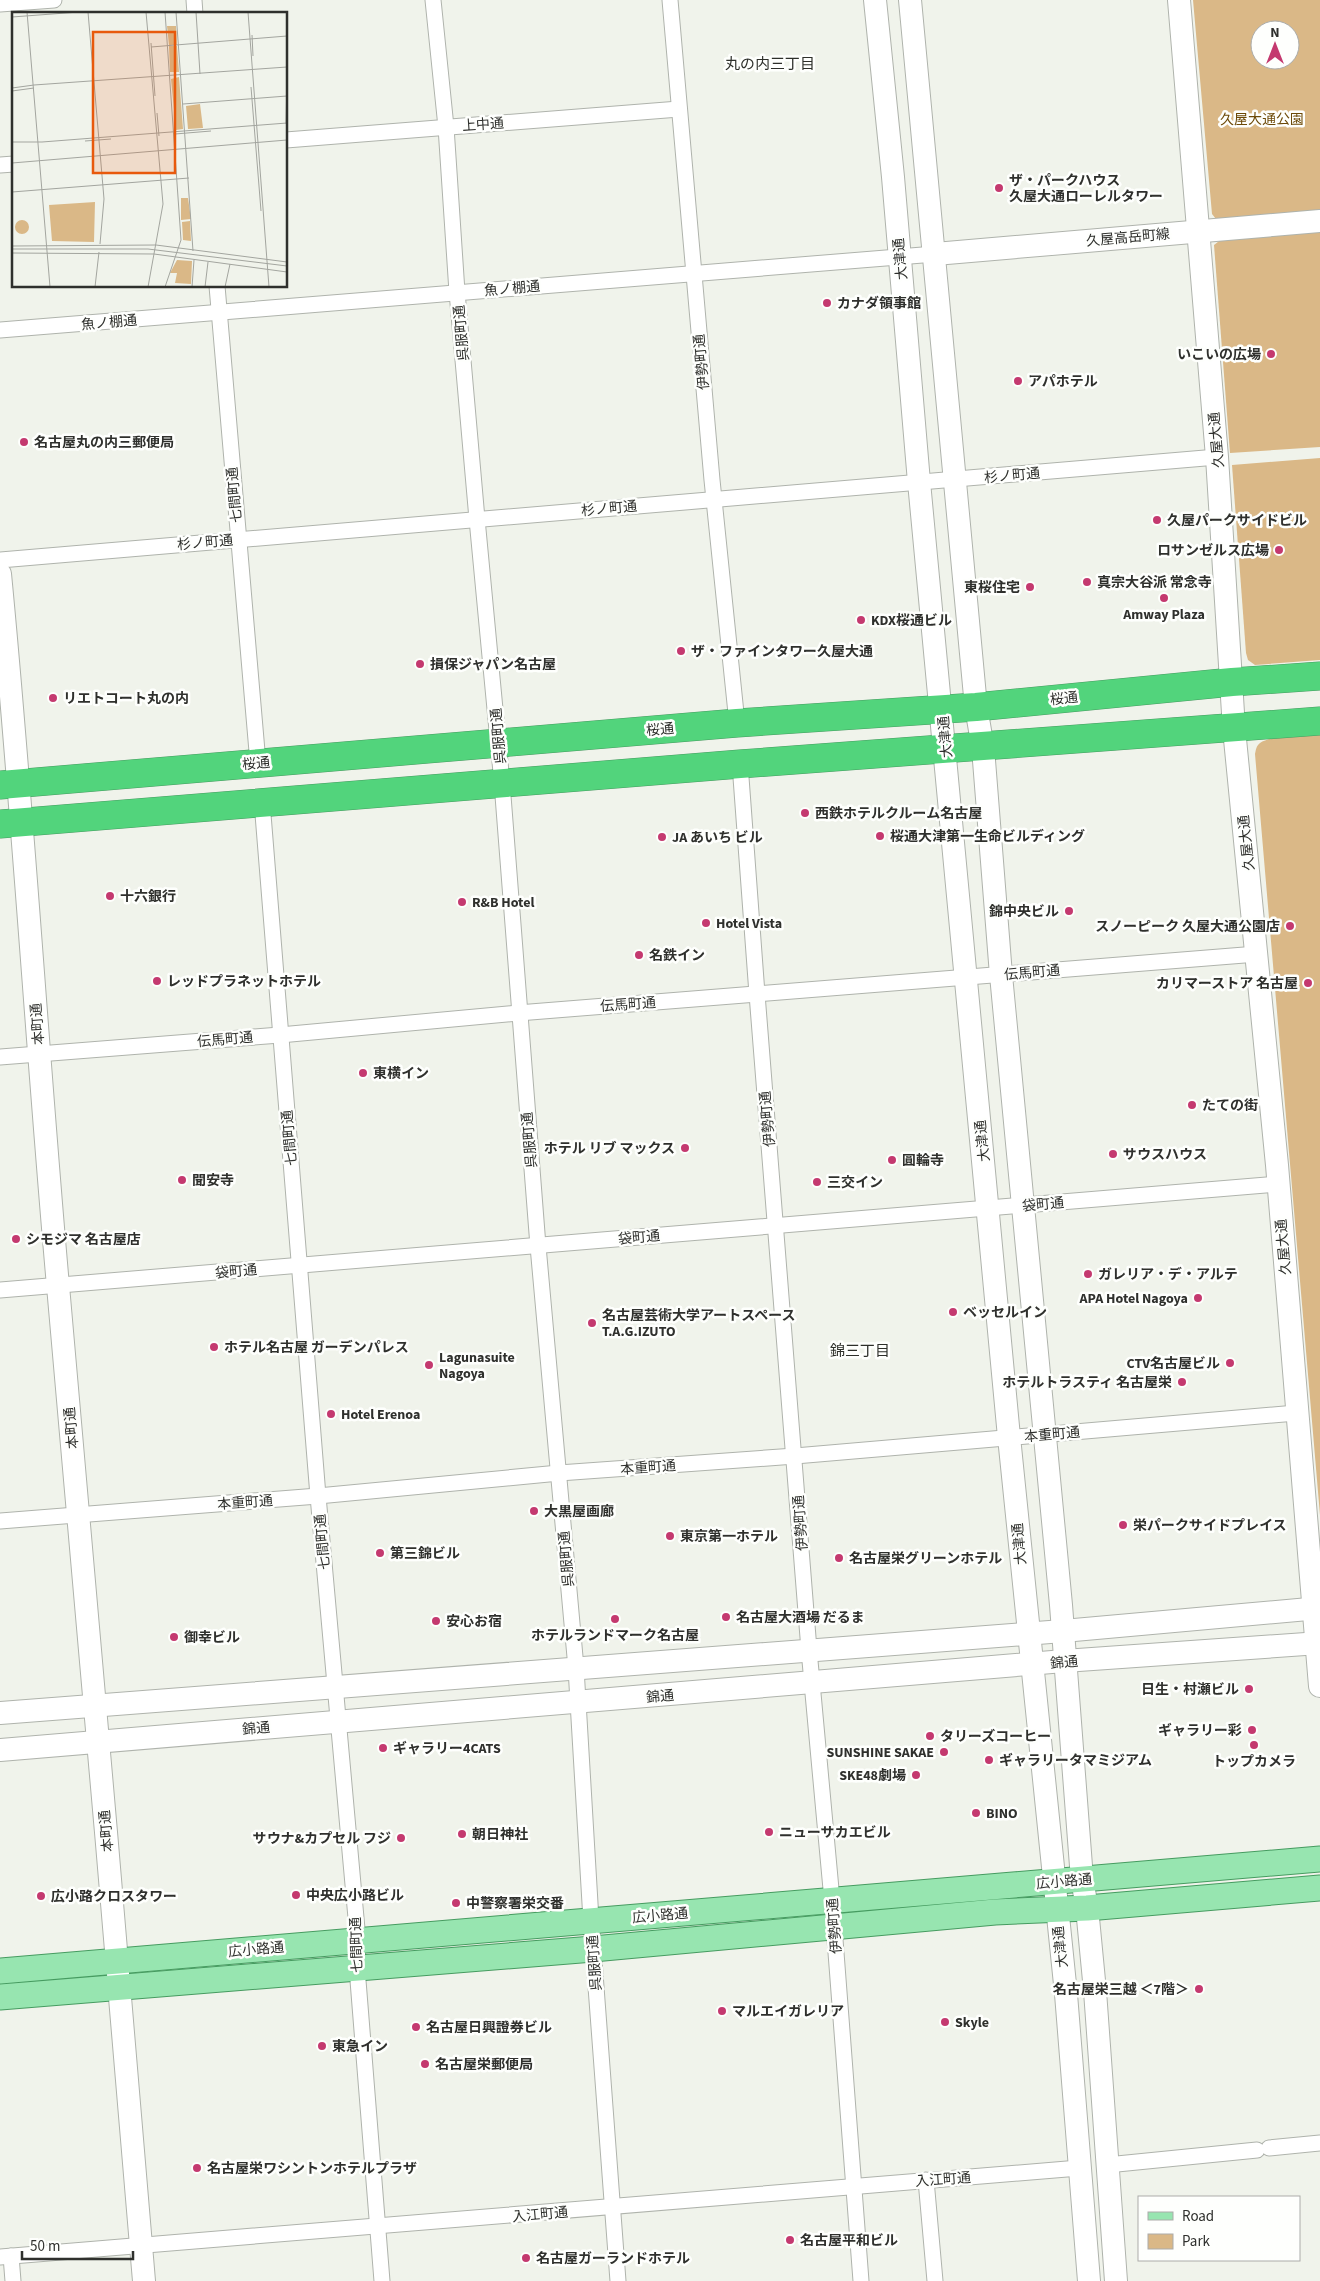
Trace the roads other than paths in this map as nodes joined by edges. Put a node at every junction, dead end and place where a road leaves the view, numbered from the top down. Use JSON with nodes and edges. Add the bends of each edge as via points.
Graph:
{"nodes":[{"id":1,"x":54,"y":0,"type":"edge"},
{"id":2,"x":433,"y":0,"type":"edge"},
{"id":3,"x":670,"y":0,"type":"edge"},
{"id":4,"x":875,"y":0,"type":"edge"},
{"id":5,"x":910,"y":0,"type":"edge"},
{"id":6,"x":1179,"y":0,"type":"edge"},
{"id":7,"x":0,"y":4,"type":"edge"},
{"id":8,"x":679,"y":109,"type":"junction"},
{"id":9,"x":446,"y":127,"type":"junction"},
{"id":10,"x":288,"y":140,"type":"edge"},
{"id":11,"x":1320,"y":222,"type":"edge"},
{"id":12,"x":1198,"y":231,"type":"junction"},
{"id":13,"x":935,"y":254,"type":"junction"},
{"id":14,"x":900,"y":257,"type":"junction"},
{"id":15,"x":693,"y":273,"type":"junction"},
{"id":16,"x":216,"y":288,"type":"edge"},
{"id":17,"x":457,"y":292,"type":"junction"},
{"id":18,"x":219,"y":313,"type":"junction"},
{"id":19,"x":0,"y":330,"type":"edge"},
{"id":20,"x":1217,"y":457,"type":"junction"},
{"id":21,"x":956,"y":480,"type":"junction"},
{"id":22,"x":919,"y":482,"type":"junction"},
{"id":23,"x":713,"y":499,"type":"junction"},
{"id":24,"x":477,"y":519,"type":"junction"},
{"id":25,"x":238,"y":539,"type":"junction"},
{"id":26,"x":0,"y":560,"type":"edge"},
{"id":27,"x":0,"y":574,"type":"edge"},
{"id":28,"x":1320,"y":676,"type":"edge"},
{"id":29,"x":1232,"y":682,"type":"junction"},
{"id":30,"x":976,"y":707,"type":"junction"},
{"id":31,"x":942,"y":710,"type":"junction"},
{"id":32,"x":1320,"y":722,"type":"edge"},
{"id":33,"x":736,"y":723,"type":"junction"},
{"id":34,"x":1234,"y":729,"type":"junction"},
{"id":35,"x":499,"y":743,"type":"junction"},
{"id":36,"x":983,"y":748,"type":"junction"},
{"id":37,"x":946,"y":750,"type":"junction"},
{"id":38,"x":258,"y":763,"type":"junction"},
{"id":39,"x":740,"y":764,"type":"junction"},
{"id":40,"x":502,"y":783,"type":"junction"},
{"id":41,"x":9,"y":784,"type":"edge"},
{"id":42,"x":262,"y":802,"type":"junction"},
{"id":43,"x":11,"y":823,"type":"edge"},
{"id":44,"x":1257,"y":954,"type":"junction"},
{"id":45,"x":1001,"y":975,"type":"junction"},
{"id":46,"x":965,"y":977,"type":"junction"},
{"id":47,"x":757,"y":994,"type":"junction"},
{"id":48,"x":518,"y":1013,"type":"junction"},
{"id":49,"x":280,"y":1035,"type":"junction"},
{"id":50,"x":39,"y":1054,"type":"junction"},
{"id":51,"x":0,"y":1057,"type":"edge"},
{"id":52,"x":1278,"y":1184,"type":"junction"},
{"id":53,"x":1024,"y":1206,"type":"junction"},
{"id":54,"x":989,"y":1208,"type":"junction"},
{"id":55,"x":776,"y":1226,"type":"junction"},
{"id":56,"x":538,"y":1246,"type":"junction"},
{"id":57,"x":300,"y":1266,"type":"junction"},
{"id":58,"x":58,"y":1286,"type":"junction"},
{"id":59,"x":0,"y":1290,"type":"edge"},
{"id":60,"x":1296,"y":1413,"type":"junction"},
{"id":61,"x":1045,"y":1434,"type":"junction"},
{"id":62,"x":1009,"y":1438,"type":"junction"},
{"id":63,"x":795,"y":1456,"type":"junction"},
{"id":64,"x":559,"y":1473,"type":"junction"},
{"id":65,"x":318,"y":1496,"type":"junction"},
{"id":66,"x":80,"y":1515,"type":"junction"},
{"id":67,"x":0,"y":1520,"type":"edge"},
{"id":68,"x":1317,"y":1608,"type":"edge"},
{"id":69,"x":1063,"y":1631,"type":"junction"},
{"id":70,"x":1028,"y":1632,"type":"junction"},
{"id":71,"x":1318,"y":1643,"type":"edge"},
{"id":72,"x":809,"y":1650,"type":"junction"},
{"id":73,"x":1064,"y":1662,"type":"junction"},
{"id":74,"x":1031,"y":1665,"type":"junction"},
{"id":75,"x":576,"y":1668,"type":"junction"},
{"id":76,"x":812,"y":1684,"type":"junction"},
{"id":77,"x":1320,"y":1686,"type":"edge"},
{"id":78,"x":335,"y":1688,"type":"junction"},
{"id":79,"x":578,"y":1703,"type":"junction"},
{"id":80,"x":95,"y":1704,"type":"junction"},
{"id":81,"x":0,"y":1713,"type":"edge"},
{"id":82,"x":338,"y":1721,"type":"junction"},
{"id":83,"x":98,"y":1742,"type":"junction"},
{"id":84,"x":0,"y":1750,"type":"edge"},
{"id":85,"x":1320,"y":1859,"type":"edge"},
{"id":86,"x":1082,"y":1879,"type":"junction"},
{"id":87,"x":1054,"y":1882,"type":"junction"},
{"id":88,"x":1320,"y":1888,"type":"edge"},
{"id":89,"x":832,"y":1900,"type":"junction"},
{"id":90,"x":1056,"y":1908,"type":"junction"},
{"id":91,"x":1087,"y":1908,"type":"junction"},
{"id":92,"x":591,"y":1920,"type":"junction"},
{"id":93,"x":834,"y":1925,"type":"junction"},
{"id":94,"x":358,"y":1940,"type":"junction"},
{"id":95,"x":593,"y":1949,"type":"junction"},
{"id":96,"x":118,"y":1961,"type":"junction"},
{"id":97,"x":357,"y":1968,"type":"junction"},
{"id":98,"x":0,"y":1971,"type":"edge"},
{"id":99,"x":121,"y":1988,"type":"junction"},
{"id":100,"x":0,"y":1997,"type":"edge"},
{"id":101,"x":1320,"y":2143,"type":"edge"},
{"id":102,"x":1106,"y":2165,"type":"junction"},
{"id":103,"x":1079,"y":2168,"type":"junction"},
{"id":104,"x":926,"y":2180,"type":"junction"},
{"id":105,"x":852,"y":2186,"type":"junction"},
{"id":106,"x":613,"y":2208,"type":"junction"},
{"id":107,"x":378,"y":2227,"type":"junction"},
{"id":108,"x":140,"y":2245,"type":"junction"},
{"id":109,"x":5,"y":2257,"type":"edge"},
{"id":110,"x":13,"y":2281,"type":"edge"},
{"id":111,"x":144,"y":2281,"type":"edge"},
{"id":112,"x":382,"y":2281,"type":"edge"},
{"id":113,"x":618,"y":2281,"type":"edge"},
{"id":114,"x":861,"y":2281,"type":"edge"},
{"id":115,"x":935,"y":2281,"type":"edge"},
{"id":116,"x":1089,"y":2281,"type":"edge"},
{"id":117,"x":1116,"y":2281,"type":"edge"}],
"edges":[{"from":1,"to":7,"type":"street"},
{"from":2,"to":9,"type":"street","name":"呉服町通"},
{"from":3,"to":8,"type":"street","name":"伊勢町通"},
{"from":4,"to":14,"type":"street","name":"大津通"},
{"from":5,"to":13,"type":"street"},
{"from":6,"to":12,"type":"street","name":"久屋大通"},
{"from":8,"to":9,"type":"street","name":"上中通"},
{"from":8,"to":15,"type":"street","name":"伊勢町通"},
{"from":9,"to":10,"type":"street","name":"上中通"},
{"from":9,"to":17,"type":"street","name":"呉服町通"},
{"from":11,"to":12,"type":"street","name":"久屋高岳町線"},
{"from":12,"to":13,"type":"street","name":"久屋高岳町線"},
{"from":12,"to":20,"type":"street","name":"久屋大通"},
{"from":13,"to":14,"type":"street","name":"魚ノ棚通"},
{"from":13,"to":21,"type":"street"},
{"from":14,"to":15,"type":"street","name":"魚ノ棚通"},
{"from":14,"to":22,"type":"street","name":"大津通"},
{"from":15,"to":17,"type":"street","name":"魚ノ棚通"},
{"from":15,"to":23,"type":"street","name":"伊勢町通"},
{"from":16,"to":18,"type":"street","name":"七間町通"},
{"from":17,"to":18,"type":"street","name":"魚ノ棚通"},
{"from":17,"to":24,"type":"street","name":"呉服町通"},
{"from":18,"to":19,"type":"street","name":"魚ノ棚通"},
{"from":18,"to":25,"type":"street","name":"七間町通"},
{"from":20,"to":21,"type":"street","name":"杉ノ町通"},
{"from":20,"to":29,"type":"street","name":"久屋大通"},
{"from":21,"to":22,"type":"street","name":"杉ノ町通"},
{"from":21,"to":30,"type":"street"},
{"from":22,"to":23,"type":"street","name":"杉ノ町通"},
{"from":22,"to":31,"type":"street","name":"大津通"},
{"from":23,"to":24,"type":"street","name":"杉ノ町通"},
{"from":23,"to":33,"type":"street","name":"伊勢町通"},
{"from":24,"to":25,"type":"street","name":"杉ノ町通"},
{"from":24,"to":35,"type":"street","name":"呉服町通"},
{"from":25,"to":26,"type":"street","name":"杉ノ町通"},
{"from":25,"to":38,"type":"street","name":"七間町通"},
{"from":27,"to":41,"type":"street","name":"本町通"},
{"from":28,"to":29,"type":"highway","name":"桜通"},
{"from":29,"to":30,"type":"highway","name":"桜通"},
{"from":29,"to":34,"type":"street","name":"久屋大通"},
{"from":30,"to":31,"type":"highway","name":"桜通"},
{"from":30,"to":36,"type":"street"},
{"from":31,"to":33,"type":"highway","name":"桜通"},
{"from":31,"to":37,"type":"street","name":"大津通"},
{"from":32,"to":34,"type":"highway"},
{"from":33,"to":35,"type":"highway","name":"桜通"},
{"from":34,"to":36,"type":"highway"},
{"from":34,"to":44,"type":"street","name":"久屋大通"},
{"from":35,"to":38,"type":"highway","name":"桜通"},
{"from":35,"to":40,"type":"street","name":"呉服町通"},
{"from":36,"to":37,"type":"highway"},
{"from":36,"to":45,"type":"street"},
{"from":37,"to":39,"type":"highway"},
{"from":37,"to":46,"type":"street","name":"大津通"},
{"from":38,"to":41,"type":"highway","name":"桜通"},
{"from":39,"to":40,"type":"highway"},
{"from":39,"to":47,"type":"street","name":"伊勢町通"},
{"from":40,"to":42,"type":"highway"},
{"from":40,"to":48,"type":"street","name":"呉服町通"},
{"from":41,"to":43,"type":"street","name":"本町通"},
{"from":42,"to":43,"type":"highway"},
{"from":42,"to":49,"type":"street","name":"七間町通"},
{"from":43,"to":50,"type":"street","name":"本町通"},
{"from":44,"to":45,"type":"street","name":"伝馬町通"},
{"from":44,"to":52,"type":"street","name":"久屋大通"},
{"from":45,"to":46,"type":"street","name":"伝馬町通"},
{"from":45,"to":53,"type":"street"},
{"from":46,"to":47,"type":"street","name":"伝馬町通"},
{"from":46,"to":54,"type":"street","name":"大津通"},
{"from":47,"to":48,"type":"street","name":"伝馬町通"},
{"from":47,"to":55,"type":"street","name":"伊勢町通"},
{"from":48,"to":49,"type":"street","name":"伝馬町通"},
{"from":48,"to":56,"type":"street","name":"呉服町通"},
{"from":49,"to":50,"type":"street","name":"伝馬町通"},
{"from":49,"to":57,"type":"street","name":"七間町通"},
{"from":50,"to":51,"type":"street","name":"伝馬町通"},
{"from":50,"to":58,"type":"street","name":"本町通"},
{"from":52,"to":53,"type":"street","name":"袋町通"},
{"from":52,"to":60,"type":"street","name":"久屋大通"},
{"from":53,"to":54,"type":"street","name":"袋町通"},
{"from":53,"to":61,"type":"street"},
{"from":54,"to":55,"type":"street","name":"袋町通"},
{"from":54,"to":62,"type":"street","name":"大津通"},
{"from":55,"to":56,"type":"street","name":"袋町通"},
{"from":55,"to":63,"type":"street","name":"伊勢町通"},
{"from":56,"to":57,"type":"street","name":"袋町通"},
{"from":56,"to":64,"type":"street","name":"呉服町通"},
{"from":57,"to":58,"type":"street","name":"袋町通"},
{"from":57,"to":65,"type":"street","name":"七間町通"},
{"from":58,"to":59,"type":"street","name":"袋町通"},
{"from":58,"to":66,"type":"street","name":"本町通"},
{"from":60,"to":61,"type":"street","name":"本重町通"},
{"from":60,"to":68,"type":"street","name":"久屋大通"},
{"from":61,"to":62,"type":"street","name":"本重町通"},
{"from":61,"to":69,"type":"street"},
{"from":62,"to":63,"type":"street","name":"本重町通"},
{"from":62,"to":70,"type":"street","name":"大津通"},
{"from":63,"to":64,"type":"street","name":"本重町通"},
{"from":63,"to":72,"type":"street","name":"伊勢町通"},
{"from":64,"to":65,"type":"street","name":"本重町通"},
{"from":64,"to":75,"type":"street","name":"呉服町通"},
{"from":65,"to":66,"type":"street","name":"本重町通"},
{"from":65,"to":78,"type":"street","name":"七間町通"},
{"from":66,"to":67,"type":"street","name":"本重町通"},
{"from":66,"to":80,"type":"street","name":"本町通"},
{"from":68,"to":69,"type":"street"},
{"from":68,"to":71,"type":"street","name":"久屋大通"},
{"from":69,"to":70,"type":"street"},
{"from":69,"to":73,"type":"street"},
{"from":70,"to":72,"type":"street"},
{"from":70,"to":74,"type":"street","name":"大津通"},
{"from":71,"to":73,"type":"street","name":"錦通"},
{"from":71,"to":77,"type":"street","name":"久屋大通"},
{"from":72,"to":75,"type":"street"},
{"from":72,"to":76,"type":"street","name":"伊勢町通"},
{"from":73,"to":74,"type":"street","name":"錦通"},
{"from":73,"to":86,"type":"street"},
{"from":74,"to":76,"type":"street","name":"錦通"},
{"from":74,"to":87,"type":"street","name":"大津通"},
{"from":75,"to":78,"type":"street"},
{"from":75,"to":79,"type":"street","name":"呉服町通"},
{"from":76,"to":79,"type":"street","name":"錦通"},
{"from":76,"to":89,"type":"street","name":"伊勢町通"},
{"from":78,"to":80,"type":"street"},
{"from":78,"to":82,"type":"street","name":"七間町通"},
{"from":79,"to":82,"type":"street","name":"錦通"},
{"from":79,"to":92,"type":"street","name":"呉服町通"},
{"from":80,"to":81,"type":"street"},
{"from":80,"to":83,"type":"street","name":"本町通"},
{"from":82,"to":83,"type":"street","name":"錦通"},
{"from":82,"to":94,"type":"street","name":"七間町通"},
{"from":83,"to":84,"type":"street","name":"錦通"},
{"from":83,"to":96,"type":"street","name":"本町通"},
{"from":85,"to":86,"type":"main road","name":"広小路通"},
{"from":86,"to":87,"type":"main road","name":"広小路通"},
{"from":86,"to":91,"type":"street"},
{"from":87,"to":89,"type":"main road","name":"広小路通"},
{"from":87,"to":90,"type":"street","name":"大津通"},
{"from":88,"to":91,"type":"main road","name":"広小路通"},
{"from":89,"to":92,"type":"main road","name":"広小路通"},
{"from":89,"to":93,"type":"street","name":"伊勢町通"},
{"from":90,"to":91,"type":"main road","name":"広小路通"},
{"from":90,"to":93,"type":"main road","name":"広小路通"},
{"from":90,"to":103,"type":"street","name":"大津通"},
{"from":91,"to":102,"type":"street"},
{"from":92,"to":94,"type":"main road","name":"広小路通"},
{"from":92,"to":95,"type":"street","name":"呉服町通"},
{"from":93,"to":95,"type":"main road","name":"広小路通"},
{"from":93,"to":105,"type":"street","name":"伊勢町通"},
{"from":94,"to":96,"type":"main road","name":"広小路通"},
{"from":94,"to":97,"type":"street","name":"七間町通"},
{"from":95,"to":97,"type":"main road","name":"広小路通"},
{"from":95,"to":106,"type":"street","name":"呉服町通"},
{"from":96,"to":98,"type":"main road","name":"広小路通"},
{"from":96,"to":99,"type":"street","name":"本町通"},
{"from":97,"to":99,"type":"main road","name":"広小路通"},
{"from":97,"to":107,"type":"street","name":"七間町通"},
{"from":99,"to":100,"type":"main road","name":"広小路通"},
{"from":99,"to":108,"type":"street","name":"本町通"},
{"from":101,"to":102,"type":"street"},
{"from":102,"to":117,"type":"street"},
{"from":103,"to":104,"type":"street","name":"入江町通"},
{"from":103,"to":116,"type":"street","name":"大津通"},
{"from":104,"to":105,"type":"street","name":"入江町通"},
{"from":104,"to":115,"type":"street"},
{"from":105,"to":106,"type":"street","name":"入江町通"},
{"from":105,"to":114,"type":"street","name":"伊勢町通"},
{"from":106,"to":107,"type":"street","name":"入江町通"},
{"from":106,"to":113,"type":"street","name":"呉服町通"},
{"from":107,"to":108,"type":"street","name":"入江町通"},
{"from":107,"to":112,"type":"street","name":"七間町通"},
{"from":108,"to":109,"type":"street","name":"入江町通"},
{"from":108,"to":111,"type":"street","name":"本町通"},
{"from":109,"to":110,"type":"street"}]}
